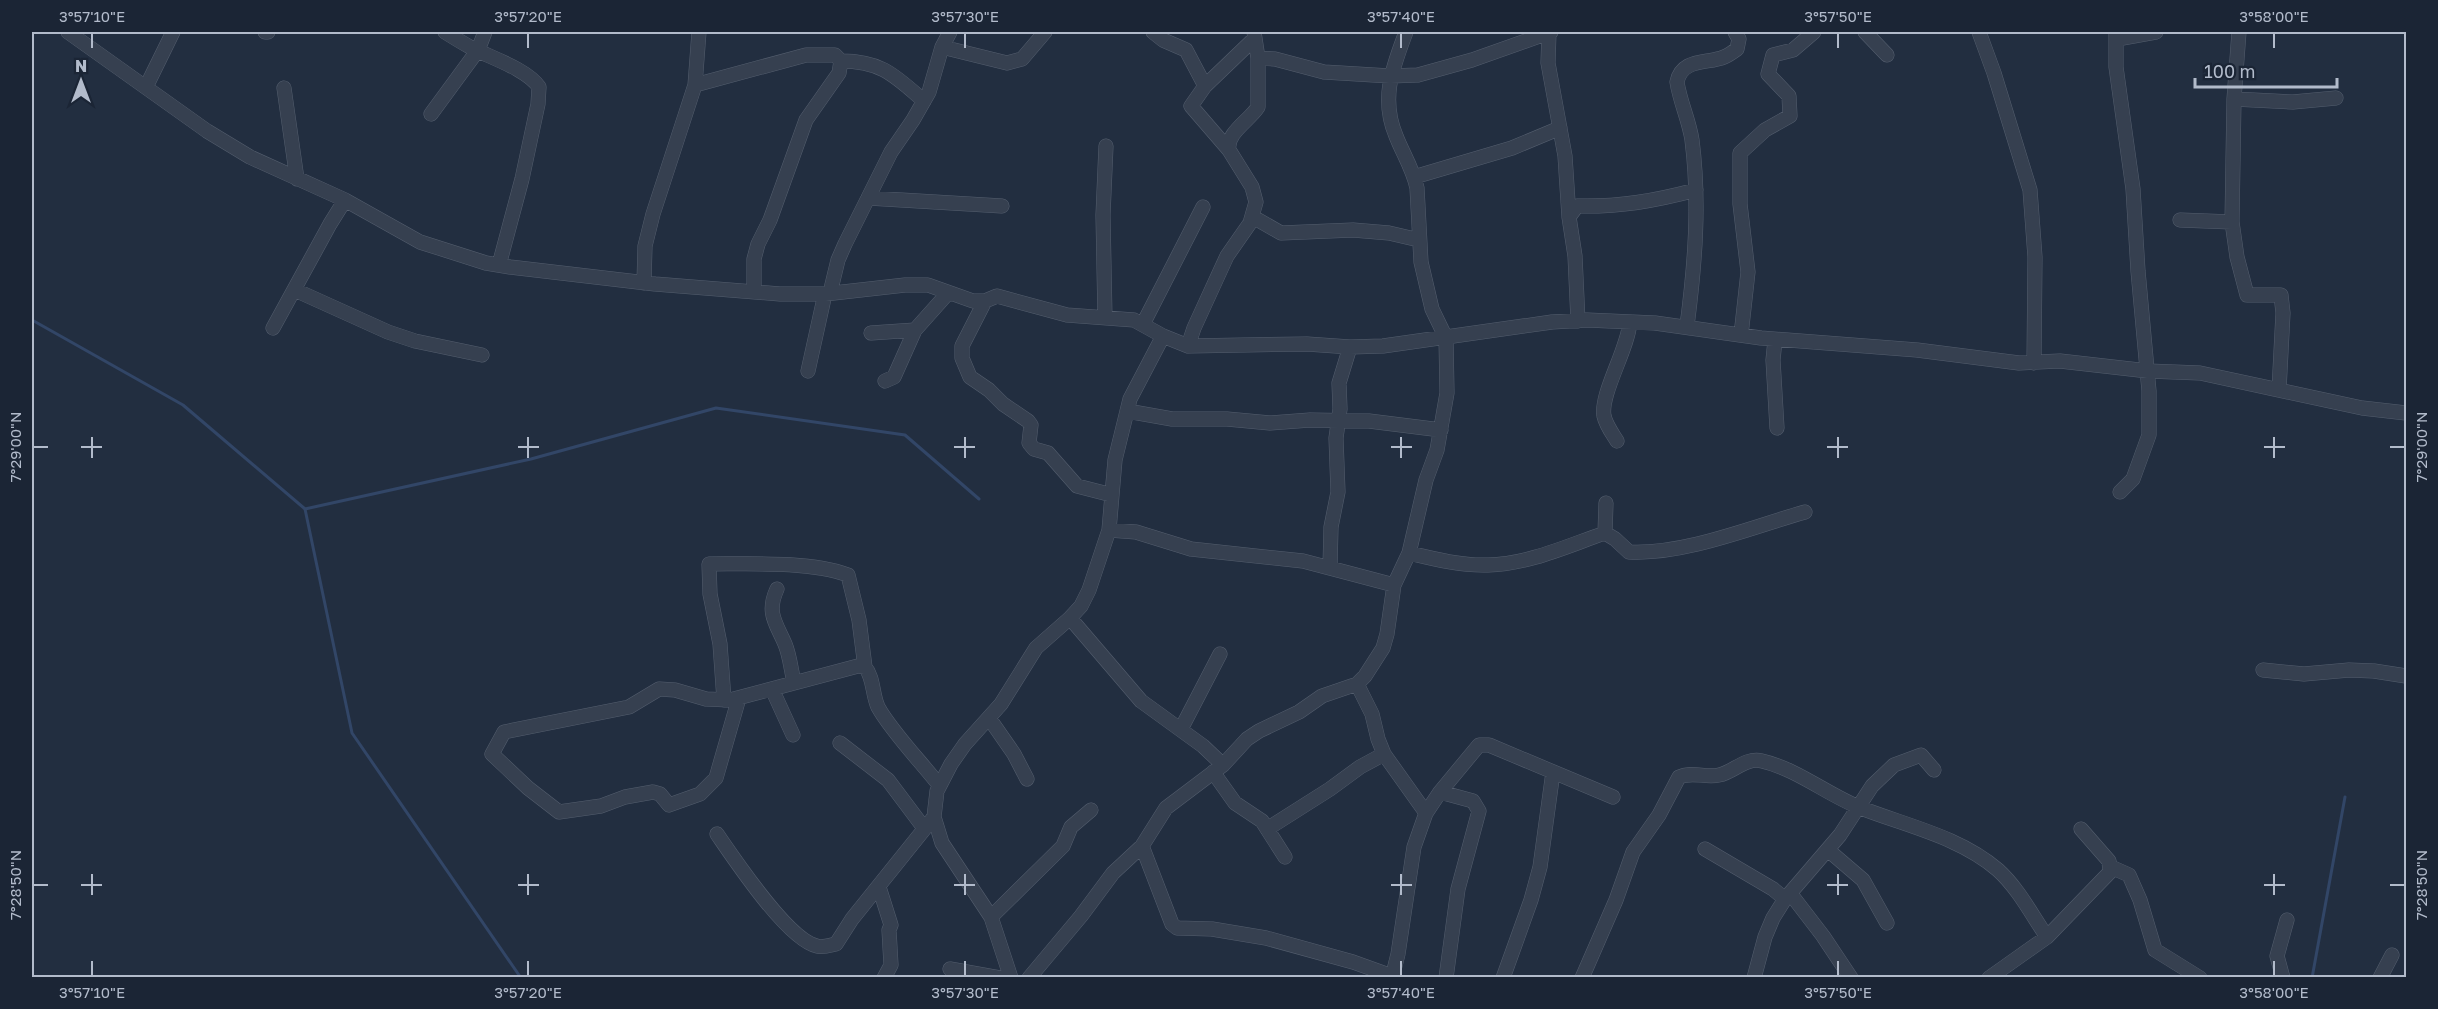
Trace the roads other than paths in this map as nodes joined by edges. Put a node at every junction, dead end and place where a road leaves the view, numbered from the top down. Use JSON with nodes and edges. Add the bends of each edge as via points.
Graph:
{"nodes":[{"id":1,"x":68,"y":32,"type":"edge"},
{"id":2,"x":173,"y":32,"type":"edge"},
{"id":3,"x":445,"y":32,"type":"edge"},
{"id":4,"x":485,"y":32,"type":"edge"},
{"id":5,"x":699,"y":32,"type":"edge"},
{"id":6,"x":950,"y":32,"type":"edge"},
{"id":7,"x":1045,"y":32,"type":"edge"},
{"id":8,"x":1153,"y":32,"type":"edge"},
{"id":9,"x":1406,"y":32,"type":"edge"},
{"id":10,"x":1550,"y":32,"type":"edge"},
{"id":11,"x":1735,"y":32,"type":"edge"},
{"id":12,"x":1814,"y":32,"type":"edge"},
{"id":13,"x":1865,"y":32,"type":"edge"},
{"id":14,"x":1978,"y":32,"type":"edge"},
{"id":15,"x":2156,"y":32,"type":"edge"},
{"id":16,"x":2239,"y":32,"type":"edge"},
{"id":17,"x":1254,"y":35,"type":"edge"},
{"id":18,"x":2117,"y":35,"type":"edge"},
{"id":19,"x":942,"y":47,"type":"junction"},
{"id":20,"x":478,"y":51,"type":"junction"},
{"id":21,"x":1887,"y":55,"type":"dead end"},
{"id":22,"x":1258,"y":58,"type":"junction"},
{"id":23,"x":841,"y":61,"type":"junction"},
{"id":24,"x":1390,"y":76,"type":"junction"},
{"id":25,"x":695,"y":86,"type":"junction"},
{"id":26,"x":1206,"y":86,"type":"junction"},
{"id":27,"x":146,"y":87,"type":"junction"},
{"id":28,"x":284,"y":88,"type":"dead end"},
{"id":29,"x":2336,"y":98,"type":"dead end"},
{"id":30,"x":2234,"y":99,"type":"junction"},
{"id":31,"x":924,"y":101,"type":"junction"},
{"id":32,"x":431,"y":114,"type":"dead end"},
{"id":33,"x":1560,"y":128,"type":"junction"},
{"id":34,"x":1106,"y":146,"type":"dead end"},
{"id":35,"x":1229,"y":150,"type":"junction"},
{"id":36,"x":1414,"y":177,"type":"junction"},
{"id":37,"x":297,"y":178,"type":"junction"},
{"id":38,"x":1696,"y":190,"type":"junction"},
{"id":39,"x":868,"y":198,"type":"junction"},
{"id":40,"x":345,"y":200,"type":"junction"},
{"id":41,"x":1002,"y":206,"type":"dead end"},
{"id":42,"x":1203,"y":207,"type":"dead end"},
{"id":43,"x":1253,"y":217,"type":"junction"},
{"id":44,"x":1569,"y":217,"type":"junction"},
{"id":45,"x":2180,"y":220,"type":"dead end"},
{"id":46,"x":2232,"y":222,"type":"junction"},
{"id":47,"x":1419,"y":240,"type":"junction"},
{"id":48,"x":499,"y":265,"type":"junction"},
{"id":49,"x":644,"y":283,"type":"junction"},
{"id":50,"x":295,"y":290,"type":"junction"},
{"id":51,"x":754,"y":292,"type":"junction"},
{"id":52,"x":948,"y":293,"type":"junction"},
{"id":53,"x":828,"y":294,"type":"junction"},
{"id":54,"x":985,"y":301,"type":"junction"},
{"id":55,"x":1105,"y":318,"type":"junction"},
{"id":56,"x":1578,"y":321,"type":"junction"},
{"id":57,"x":1630,"y":322,"type":"junction"},
{"id":58,"x":1143,"y":324,"type":"junction"},
{"id":59,"x":1687,"y":326,"type":"junction"},
{"id":60,"x":273,"y":328,"type":"dead end"},
{"id":61,"x":915,"y":330,"type":"junction"},
{"id":62,"x":871,"y":333,"type":"dead end"},
{"id":63,"x":1741,"y":335,"type":"junction"},
{"id":64,"x":1163,"y":336,"type":"junction"},
{"id":65,"x":1446,"y":338,"type":"junction"},
{"id":66,"x":1775,"y":340,"type":"junction"},
{"id":67,"x":1188,"y":346,"type":"junction"},
{"id":68,"x":1350,"y":347,"type":"junction"},
{"id":69,"x":482,"y":355,"type":"dead end"},
{"id":70,"x":2034,"y":363,"type":"junction"},
{"id":71,"x":808,"y":371,"type":"dead end"},
{"id":72,"x":2148,"y":371,"type":"junction"},
{"id":73,"x":885,"y":381,"type":"dead end"},
{"id":74,"x":2279,"y":390,"type":"junction"},
{"id":75,"x":1127,"y":411,"type":"junction"},
{"id":76,"x":2406,"y":413,"type":"edge"},
{"id":77,"x":1339,"y":420,"type":"junction"},
{"id":78,"x":1777,"y":428,"type":"dead end"},
{"id":79,"x":1441,"y":430,"type":"junction"},
{"id":80,"x":1617,"y":441,"type":"dead end"},
{"id":81,"x":2120,"y":492,"type":"dead end"},
{"id":82,"x":1112,"y":495,"type":"junction"},
{"id":83,"x":1606,"y":503,"type":"dead end"},
{"id":84,"x":1805,"y":512,"type":"dead end"},
{"id":85,"x":1109,"y":530,"type":"junction"},
{"id":86,"x":1605,"y":533,"type":"junction"},
{"id":87,"x":1409,"y":553,"type":"junction"},
{"id":88,"x":1330,"y":567,"type":"junction"},
{"id":89,"x":1394,"y":585,"type":"junction"},
{"id":90,"x":777,"y":589,"type":"dead end"},
{"id":91,"x":1070,"y":618,"type":"junction"},
{"id":92,"x":1220,"y":654,"type":"dead end"},
{"id":93,"x":865,"y":667,"type":"junction"},
{"id":94,"x":2264,"y":670,"type":"dead end"},
{"id":95,"x":2406,"y":676,"type":"edge"},
{"id":96,"x":794,"y":682,"type":"junction"},
{"id":97,"x":1357,"y":684,"type":"junction"},
{"id":98,"x":772,"y":689,"type":"junction"},
{"id":99,"x":739,"y":698,"type":"junction"},
{"id":100,"x":724,"y":700,"type":"junction"},
{"id":101,"x":989,"y":718,"type":"junction"},
{"id":102,"x":1180,"y":729,"type":"junction"},
{"id":103,"x":793,"y":735,"type":"dead end"},
{"id":104,"x":840,"y":743,"type":"dead end"},
{"id":105,"x":1384,"y":754,"type":"junction"},
{"id":106,"x":1218,"y":768,"type":"junction"},
{"id":107,"x":1934,"y":770,"type":"dead end"},
{"id":108,"x":1553,"y":772,"type":"junction"},
{"id":109,"x":1027,"y":779,"type":"dead end"},
{"id":110,"x":939,"y":785,"type":"junction"},
{"id":111,"x":1440,"y":792,"type":"junction"},
{"id":112,"x":1613,"y":797,"type":"dead end"},
{"id":113,"x":1859,"y":808,"type":"junction"},
{"id":114,"x":1091,"y":810,"type":"dead end"},
{"id":115,"x":1426,"y":813,"type":"junction"},
{"id":116,"x":934,"y":817,"type":"junction"},
{"id":117,"x":924,"y":828,"type":"junction"},
{"id":118,"x":1267,"y":829,"type":"junction"},
{"id":119,"x":2081,"y":830,"type":"dead end"},
{"id":120,"x":717,"y":834,"type":"dead end"},
{"id":121,"x":1142,"y":846,"type":"junction"},
{"id":122,"x":1705,"y":849,"type":"dead end"},
{"id":123,"x":1828,"y":850,"type":"junction"},
{"id":124,"x":1285,"y":857,"type":"dead end"},
{"id":125,"x":2111,"y":867,"type":"junction"},
{"id":126,"x":879,"y":887,"type":"junction"},
{"id":127,"x":1788,"y":896,"type":"junction"},
{"id":128,"x":991,"y":917,"type":"junction"},
{"id":129,"x":2287,"y":920,"type":"dead end"},
{"id":130,"x":1887,"y":923,"type":"dead end"},
{"id":131,"x":2047,"y":937,"type":"junction"},
{"id":132,"x":2392,"y":955,"type":"dead end"},
{"id":133,"x":950,"y":969,"type":"dead end"},
{"id":134,"x":1392,"y":977,"type":"edge"},
{"id":135,"x":884,"y":978,"type":"edge"},
{"id":136,"x":1000,"y":978,"type":"edge"},
{"id":137,"x":1011,"y":978,"type":"edge"},
{"id":138,"x":1029,"y":978,"type":"edge"},
{"id":139,"x":1446,"y":978,"type":"edge"},
{"id":140,"x":1503,"y":978,"type":"edge"},
{"id":141,"x":1582,"y":978,"type":"edge"},
{"id":142,"x":1754,"y":978,"type":"edge"},
{"id":143,"x":1851,"y":978,"type":"edge"},
{"id":144,"x":1989,"y":978,"type":"edge"},
{"id":145,"x":2199,"y":978,"type":"edge"},
{"id":146,"x":2283,"y":978,"type":"edge"},
{"id":147,"x":2380,"y":978,"type":"edge"}],
"edges":[{"from":1,"to":27,"type":"street"},
{"from":2,"to":27,"type":"street"},
{"from":3,"to":20,"type":"street"},
{"from":4,"to":20,"type":"street"},
{"from":5,"to":25,"type":"street"},
{"from":6,"to":19,"type":"street"},
{"from":7,"to":19,"type":"street","via":[[1022,59],[1007,63]]},
{"from":8,"to":26,"type":"street","via":[[1186,50]]},
{"from":9,"to":24,"type":"street"},
{"from":10,"to":24,"type":"street","via":[[1418,75]]},
{"from":10,"to":33,"type":"street","via":[[1548,63]]},
{"from":11,"to":38,"type":"street","via":[[1737,49],[1725,57],[1694,63],[1678,75],[1678,92],[1692,138]]},
{"from":12,"to":63,"type":"street","via":[[1793,50],[1773,55],[1768,74],[1789,96],[1790,116],[1765,130],[1740,153],[1740,204],[1748,272]]},
{"from":13,"to":21,"type":"street"},
{"from":14,"to":70,"type":"street","via":[[2030,190],[2035,257]]},
{"from":15,"to":18,"type":"street"},
{"from":16,"to":30,"type":"street"},
{"from":17,"to":22,"type":"street"},
{"from":17,"to":26,"type":"street"},
{"from":18,"to":72,"type":"street","via":[[2116,67],[2133,189]]},
{"from":19,"to":31,"type":"street"},
{"from":20,"to":32,"type":"street"},
{"from":20,"to":48,"type":"street","via":[[518,70],[539,87],[527,156]]},
{"from":22,"to":24,"type":"street","via":[[1324,72]]},
{"from":22,"to":35,"type":"street","via":[[1257,107],[1231,137]]},
{"from":23,"to":25,"type":"street","via":[[835,55],[806,55]]},
{"from":23,"to":31,"type":"street","via":[[863,61],[889,72]]},
{"from":23,"to":51,"type":"street","via":[[838,73],[806,120],[758,244]]},
{"from":24,"to":36,"type":"street","via":[[1388,102],[1395,134]]},
{"from":25,"to":49,"type":"street","via":[[653,214],[645,246]]},
{"from":26,"to":35,"type":"street","via":[[1191,106]]},
{"from":27,"to":37,"type":"street","via":[[228,145]]},
{"from":28,"to":37,"type":"street"},
{"from":29,"to":30,"type":"street","via":[[2293,102]]},
{"from":30,"to":46,"type":"street"},
{"from":31,"to":39,"type":"street","via":[[898,140]]},
{"from":33,"to":36,"type":"street","via":[[1512,148]]},
{"from":33,"to":44,"type":"street"},
{"from":34,"to":55,"type":"street"},
{"from":35,"to":43,"type":"street","via":[[1256,195]]},
{"from":36,"to":47,"type":"street"},
{"from":37,"to":40,"type":"street"},
{"from":38,"to":44,"type":"street","via":[[1613,207],[1577,206]]},
{"from":38,"to":59,"type":"street","via":[[1694,266]]},
{"from":39,"to":41,"type":"street"},
{"from":39,"to":53,"type":"street","via":[[838,260]]},
{"from":40,"to":48,"type":"street","via":[[420,242]]},
{"from":40,"to":50,"type":"street"},
{"from":42,"to":58,"type":"street"},
{"from":43,"to":47,"type":"street","via":[[1281,233],[1353,230],[1389,232]]},
{"from":43,"to":67,"type":"street","via":[[1227,255]]},
{"from":44,"to":56,"type":"street"},
{"from":45,"to":46,"type":"street"},
{"from":46,"to":74,"type":"street","via":[[2247,295],[2281,295]]},
{"from":47,"to":65,"type":"street","via":[[1432,309]]},
{"from":48,"to":49,"type":"street"},
{"from":49,"to":51,"type":"street"},
{"from":50,"to":60,"type":"street"},
{"from":50,"to":69,"type":"street","via":[[388,332]]},
{"from":51,"to":53,"type":"street"},
{"from":52,"to":53,"type":"street","via":[[928,285],[905,285]]},
{"from":52,"to":54,"type":"street"},
{"from":52,"to":61,"type":"street"},
{"from":53,"to":71,"type":"street"},
{"from":54,"to":55,"type":"street","via":[[997,296],[1067,315]]},
{"from":54,"to":82,"type":"street","via":[[962,346],[967,374],[1028,421],[1029,443],[1048,453],[1074,484]]},
{"from":55,"to":58,"type":"street"},
{"from":56,"to":57,"type":"street"},
{"from":56,"to":65,"type":"street"},
{"from":57,"to":59,"type":"street"},
{"from":57,"to":80,"type":"street","via":[[1603,410]]},
{"from":58,"to":64,"type":"street"},
{"from":59,"to":63,"type":"street"},
{"from":61,"to":62,"type":"street"},
{"from":61,"to":73,"type":"street","via":[[894,377]]},
{"from":63,"to":66,"type":"street"},
{"from":64,"to":67,"type":"street"},
{"from":64,"to":75,"type":"street"},
{"from":65,"to":68,"type":"street"},
{"from":65,"to":79,"type":"street","via":[[1447,393]]},
{"from":66,"to":70,"type":"street"},
{"from":66,"to":78,"type":"street"},
{"from":67,"to":68,"type":"street"},
{"from":68,"to":77,"type":"street","via":[[1340,375]]},
{"from":70,"to":72,"type":"street","via":[[2060,361]]},
{"from":72,"to":74,"type":"street","via":[[2200,373]]},
{"from":72,"to":81,"type":"street","via":[[2149,435],[2133,479]]},
{"from":74,"to":76,"type":"street"},
{"from":75,"to":77,"type":"street","via":[[1172,419],[1270,423]]},
{"from":75,"to":82,"type":"street","via":[[1115,460]]},
{"from":77,"to":79,"type":"street"},
{"from":77,"to":88,"type":"street","via":[[1338,492],[1332,518]]},
{"from":79,"to":87,"type":"street"},
{"from":82,"to":85,"type":"street"},
{"from":83,"to":86,"type":"street"},
{"from":84,"to":86,"type":"street","via":[[1696,544],[1650,553],[1629,552]]},
{"from":85,"to":88,"type":"street","via":[[1137,532],[1191,549]]},
{"from":85,"to":91,"type":"street","via":[[1089,590]]},
{"from":86,"to":87,"type":"street","via":[[1559,551],[1503,564],[1474,565]]},
{"from":87,"to":89,"type":"street"},
{"from":88,"to":89,"type":"street"},
{"from":89,"to":97,"type":"street","via":[[1383,648]]},
{"from":90,"to":96,"type":"street","via":[[772,606],[774,623],[786,646]]},
{"from":91,"to":101,"type":"street","via":[[1036,648]]},
{"from":91,"to":102,"type":"street","via":[[1141,701]]},
{"from":92,"to":102,"type":"street"},
{"from":93,"to":96,"type":"street"},
{"from":93,"to":100,"type":"street","via":[[848,575],[767,564],[709,564]]},
{"from":93,"to":110,"type":"street","via":[[879,708]]},
{"from":94,"to":95,"type":"street","via":[[2304,674],[2366,671]]},
{"from":96,"to":98,"type":"street"},
{"from":97,"to":105,"type":"street","via":[[1372,714]]},
{"from":97,"to":106,"type":"street","via":[[1322,696],[1259,731]]},
{"from":98,"to":99,"type":"street"},
{"from":98,"to":103,"type":"street"},
{"from":99,"to":100,"type":"street"},
{"from":99,"to":100,"type":"street","via":[[716,778],[700,795],[669,805],[653,792],[559,812],[492,754],[504,732],[629,707],[659,689]]},
{"from":101,"to":109,"type":"street"},
{"from":101,"to":110,"type":"street","via":[[965,744]]},
{"from":102,"to":106,"type":"street"},
{"from":104,"to":117,"type":"street","via":[[888,780]]},
{"from":105,"to":115,"type":"street"},
{"from":105,"to":118,"type":"street"},
{"from":106,"to":118,"type":"street","via":[[1235,803],[1262,821]]},
{"from":106,"to":121,"type":"street","via":[[1166,808]]},
{"from":107,"to":113,"type":"street","via":[[1921,755],[1893,765],[1872,786]]},
{"from":108,"to":111,"type":"street","via":[[1483,744],[1475,748]]},
{"from":108,"to":112,"type":"street"},
{"from":108,"to":140,"type":"street","via":[[1540,867]]},
{"from":110,"to":116,"type":"street"},
{"from":111,"to":115,"type":"street"},
{"from":111,"to":139,"type":"street","via":[[1473,801],[1479,811],[1458,889]]},
{"from":113,"to":123,"type":"street"},
{"from":113,"to":131,"type":"street","via":[[1920,828],[1982,858],[2008,880]]},
{"from":113,"to":141,"type":"street","via":[[1763,761],[1746,762],[1717,776],[1678,777],[1659,815],[1633,852]]},
{"from":114,"to":128,"type":"street","via":[[1071,827],[1063,846]]},
{"from":115,"to":134,"type":"street","via":[[1414,847]]},
{"from":116,"to":117,"type":"street"},
{"from":116,"to":128,"type":"street","via":[[942,843]]},
{"from":117,"to":126,"type":"street"},
{"from":118,"to":124,"type":"street"},
{"from":119,"to":125,"type":"street"},
{"from":120,"to":126,"type":"street","via":[[753,886],[796,933],[817,946],[836,944]]},
{"from":121,"to":134,"type":"street","via":[[1172,924],[1177,928],[1266,938]]},
{"from":121,"to":138,"type":"street","via":[[1113,873]]},
{"from":122,"to":127,"type":"street"},
{"from":123,"to":127,"type":"street"},
{"from":123,"to":130,"type":"street","via":[[1863,880]]},
{"from":125,"to":131,"type":"street","via":[[2107,877]]},
{"from":125,"to":145,"type":"street","via":[[2129,875],[2155,950]]},
{"from":126,"to":135,"type":"street","via":[[891,925],[891,965]]},
{"from":127,"to":142,"type":"street","via":[[1765,937]]},
{"from":127,"to":143,"type":"street","via":[[1823,936]]},
{"from":128,"to":137,"type":"street"},
{"from":129,"to":146,"type":"street","via":[[2277,956]]},
{"from":131,"to":144,"type":"street"},
{"from":132,"to":147,"type":"street"},
{"from":133,"to":136,"type":"street"}]}
